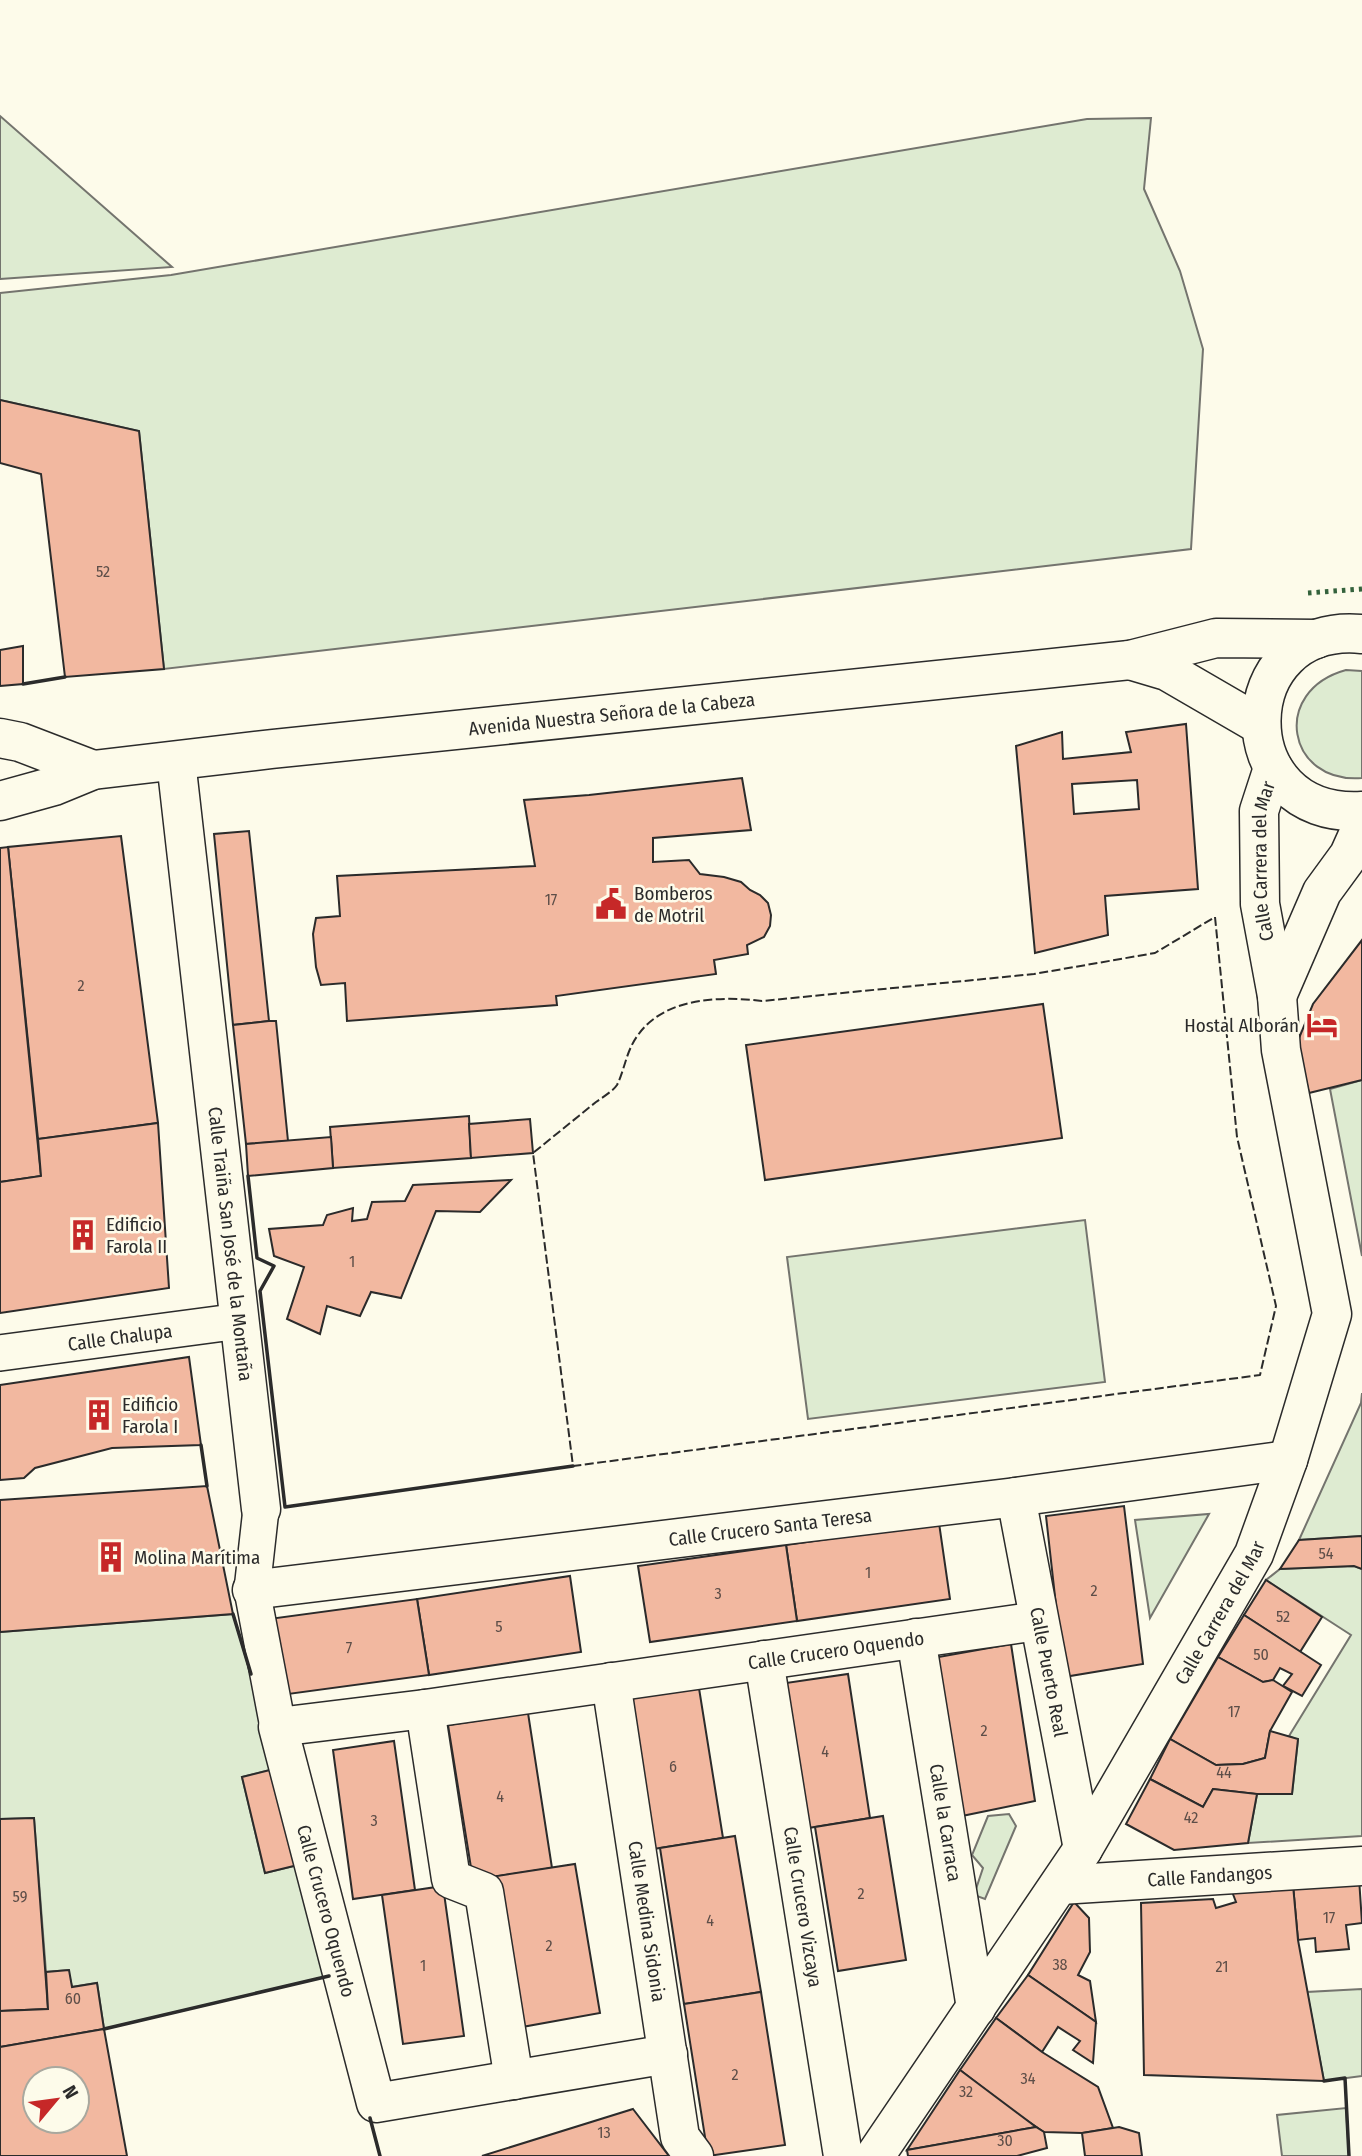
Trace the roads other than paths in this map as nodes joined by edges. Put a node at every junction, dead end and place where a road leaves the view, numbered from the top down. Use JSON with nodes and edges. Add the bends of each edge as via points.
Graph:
{"nodes":[{"id":1,"x":1362,"y":634,"type":"edge"},
{"id":2,"x":1316,"y":639,"type":"junction"},
{"id":3,"x":1130,"y":660,"type":"junction"},
{"id":4,"x":1260,"y":725,"type":"junction"},
{"id":5,"x":0,"y":738,"type":"edge"},
{"id":6,"x":176,"y":761,"type":"junction"},
{"id":7,"x":1273,"y":768,"type":"junction"},
{"id":8,"x":93,"y":770,"type":"junction"},
{"id":9,"x":0,"y":801,"type":"edge"},
{"id":10,"x":1362,"y":810,"type":"edge"},
{"id":11,"x":1362,"y":826,"type":"edge"},
{"id":12,"x":1277,"y":996,"type":"junction"},
{"id":13,"x":240,"y":1321,"type":"junction"},
{"id":14,"x":0,"y":1353,"type":"edge"},
{"id":15,"x":1288,"y":1460,"type":"junction"},
{"id":16,"x":1016,"y":1497,"type":"junction"},
{"id":17,"x":261,"y":1509,"type":"joint"},
{"id":18,"x":252,"y":1590,"type":"junction"},
{"id":19,"x":1038,"y":1620,"type":"junction"},
{"id":20,"x":916,"y":1638,"type":"junction"},
{"id":21,"x":764,"y":1660,"type":"junction"},
{"id":22,"x":611,"y":1682,"type":"junction"},
{"id":23,"x":425,"y":1709,"type":"junction"},
{"id":24,"x":278,"y":1727,"type":"junction"},
{"id":25,"x":1083,"y":1849,"type":"junction"},
{"id":26,"x":1362,"y":1866,"type":"edge"},
{"id":27,"x":1059,"y":1885,"type":"junction"},
{"id":28,"x":976,"y":2008,"type":"junction"},
{"id":29,"x":668,"y":2054,"type":"junction"},
{"id":30,"x":514,"y":2080,"type":"junction"},
{"id":31,"x":886,"y":2149,"type":"edge"},
{"id":32,"x":694,"y":2156,"type":"edge"},
{"id":33,"x":843,"y":2156,"type":"edge"}],
"edges":[{"from":1,"to":2,"type":"main road","via":[[1344,632]]},
{"from":2,"to":3,"type":"main road","name":"Avenida Nuestra Señora de la Cabeza","via":[[1216,638]]},
{"from":2,"to":4,"type":"main road","via":[[1293,652],[1274,673]]},
{"from":3,"to":4,"type":"main road","name":"Avenida Nuestra Señora de la Cabeza","via":[[1167,671]]},
{"from":3,"to":6,"type":"main road","name":"Avenida Nuestra Señora de la Cabeza"},
{"from":4,"to":7,"type":"main road"},
{"from":5,"to":8,"type":"main road","name":"Avenida Nuestra Señora de la Cabeza"},
{"from":6,"to":8,"type":"main road","name":"Avenida Nuestra Señora de la Cabeza"},
{"from":6,"to":13,"type":"main road","name":"Calle Traiña San José de la Montaña"},
{"from":7,"to":10,"type":"main road","via":[[1291,790],[1314,805],[1341,812]]},
{"from":7,"to":12,"type":"main road","name":"Calle Carrera del Mar","via":[[1259,810],[1260,904]]},
{"from":8,"to":9,"type":"main road","name":"Avenida Nuestra Señora de la Cabeza"},
{"from":11,"to":12,"type":"main road","name":"Calle Carrera del Mar","via":[[1349,855],[1322,892]]},
{"from":12,"to":15,"type":"main road","name":"Calle Carrera del Mar","via":[[1281,1050],[1332,1314]]},
{"from":13,"to":14,"type":"street","name":"Calle Chalupa"},
{"from":13,"to":17,"type":"main road","name":"Calle Traiña San José de la Montaña"},
{"from":15,"to":16,"type":"main road","name":"Calle Crucero Santa Teresa"},
{"from":15,"to":25,"type":"main road","name":"Calle Carrera del Mar","via":[[1254,1554]]},
{"from":16,"to":18,"type":"main road","name":"Calle Crucero Santa Teresa"},
{"from":16,"to":19,"type":"main road","name":"Calle Puerto Real"},
{"from":17,"to":18,"type":"street","name":"Calle Traiña San José de la Montaña"},
{"from":18,"to":24,"type":"street","name":"Calle Traiña San José de la Montaña"},
{"from":19,"to":20,"type":"main road","name":"Calle Crucero Oquendo"},
{"from":19,"to":25,"type":"main road","name":"Calle Puerto Real"},
{"from":20,"to":21,"type":"main road","name":"Calle Crucero Oquendo"},
{"from":20,"to":28,"type":"main road","name":"Calle la Carraca"},
{"from":21,"to":22,"type":"main road","name":"Calle Crucero Oquendo"},
{"from":21,"to":33,"type":"main road","name":"Calle Crucero Vizcaya"},
{"from":22,"to":23,"type":"main road","name":"Calle Crucero Oquendo"},
{"from":22,"to":29,"type":"main road","name":"Calle Medina Sidonia"},
{"from":23,"to":24,"type":"main road","name":"Calle Crucero Oquendo"},
{"from":23,"to":30,"type":"main road","via":[[451,1879],[484,1892]]},
{"from":24,"to":30,"type":"main road","name":"Calle Crucero Oquendo","via":[[376,2103]]},
{"from":25,"to":27,"type":"main road","name":"Calle Carrera del Mar"},
{"from":26,"to":27,"type":"main road","name":"Calle Fandangos"},
{"from":27,"to":28,"type":"main road","name":"Calle Carrera del Mar"},
{"from":28,"to":31,"type":"main road","name":"Calle Carrera del Mar"},
{"from":29,"to":30,"type":"main road","name":"Calle Crucero Oquendo"},
{"from":29,"to":32,"type":"main road","name":"Calle Medina Sidonia","via":[[680,2137]]}]}
